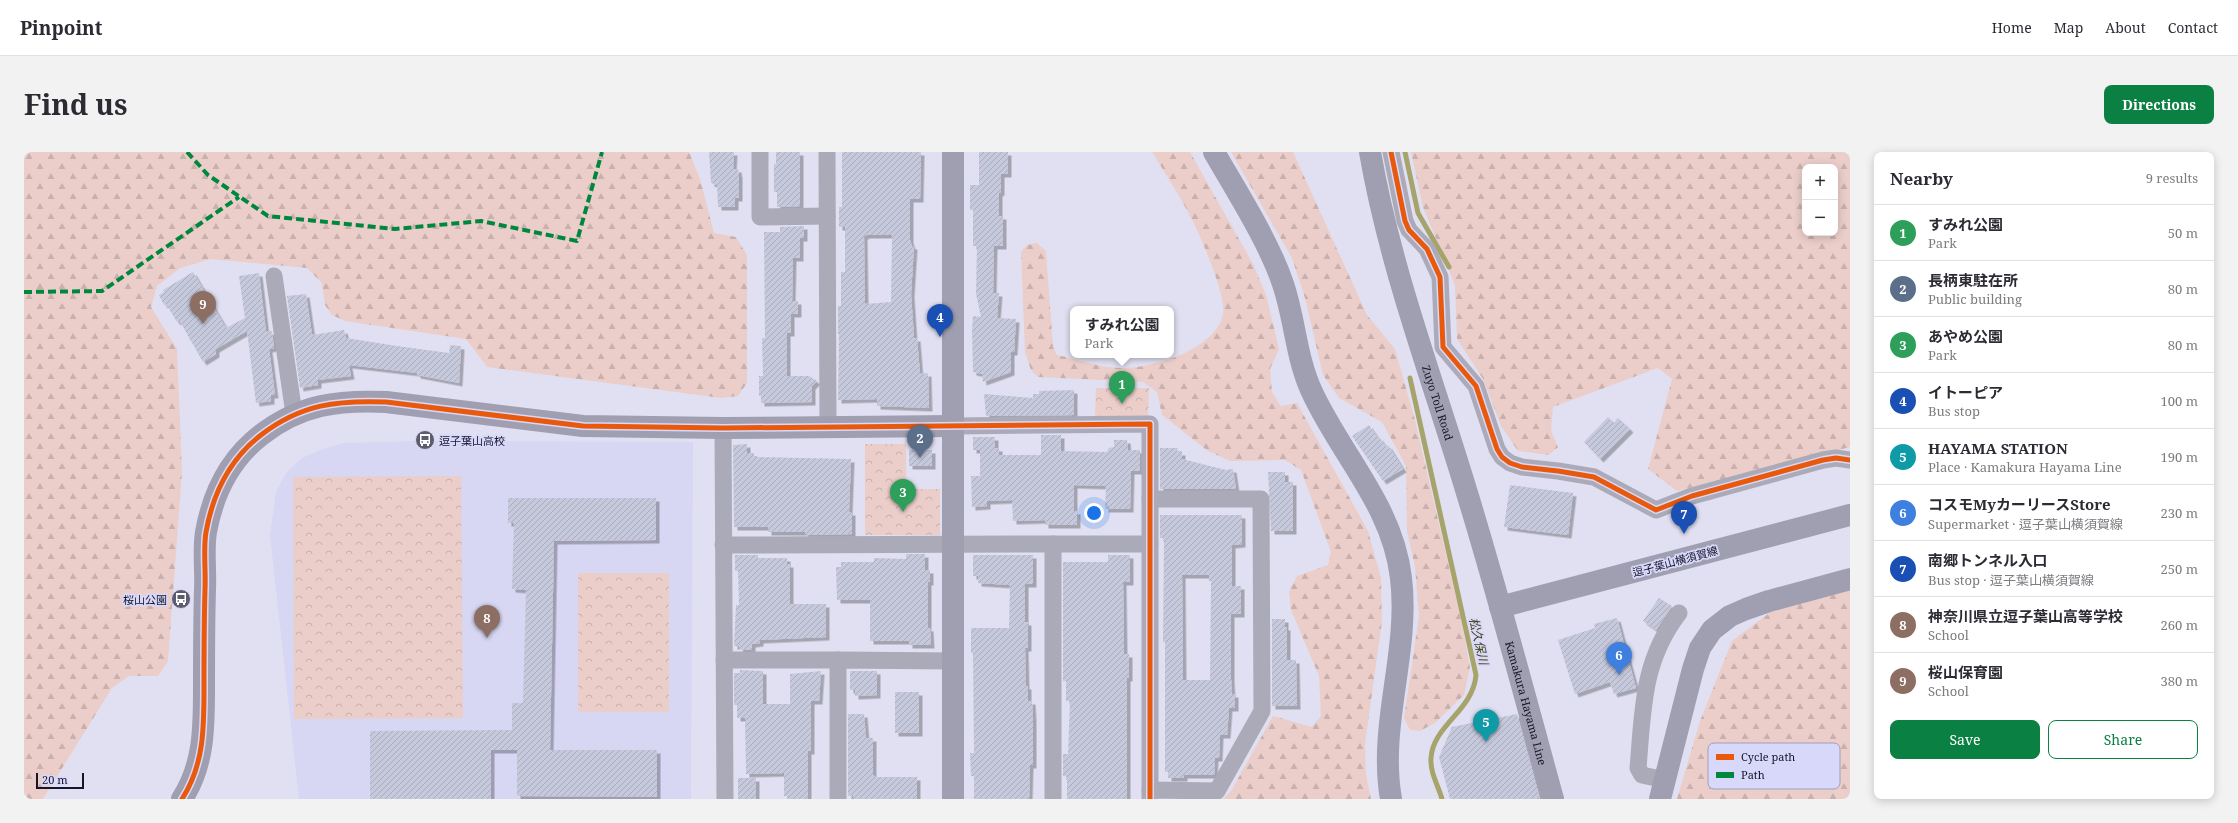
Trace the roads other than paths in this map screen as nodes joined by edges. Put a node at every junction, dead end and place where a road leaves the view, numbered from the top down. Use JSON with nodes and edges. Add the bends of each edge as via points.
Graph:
{"nodes":[{"id":1,"x":760,"y":152,"type":"edge"},
{"id":2,"x":827,"y":152,"type":"edge"},
{"id":3,"x":953,"y":152,"type":"edge"},
{"id":4,"x":1214,"y":152,"type":"edge"},
{"id":5,"x":1359,"y":152,"type":"edge"},
{"id":6,"x":1370,"y":152,"type":"edge"},
{"id":7,"x":1391,"y":152,"type":"edge"},
{"id":8,"x":1378,"y":198,"type":"junction"},
{"id":9,"x":827,"y":216,"type":"junction"},
{"id":10,"x":274,"y":276,"type":"dead end"},
{"id":11,"x":294,"y":414,"type":"junction"},
{"id":12,"x":953,"y":426,"type":"junction"},
{"id":13,"x":828,"y":427,"type":"junction"},
{"id":14,"x":722,"y":428,"type":"junction"},
{"id":15,"x":1850,"y":460,"type":"edge"},
{"id":16,"x":1150,"y":499,"type":"junction"},
{"id":17,"x":1850,"y":515,"type":"edge"},
{"id":18,"x":952,"y":544,"type":"junction"},
{"id":19,"x":1053,"y":544,"type":"junction"},
{"id":20,"x":1150,"y":544,"type":"junction"},
{"id":21,"x":723,"y":545,"type":"junction"},
{"id":22,"x":1850,"y":579,"type":"edge"},
{"id":23,"x":1500,"y":607,"type":"junction"},
{"id":24,"x":1679,"y":613,"type":"dead end"},
{"id":25,"x":724,"y":660,"type":"junction"},
{"id":26,"x":838,"y":660,"type":"junction"},
{"id":27,"x":953,"y":661,"type":"junction"},
{"id":28,"x":1663,"y":790,"type":"edge"},
{"id":29,"x":1150,"y":795,"type":"edge"},
{"id":30,"x":182,"y":799,"type":"edge"},
{"id":31,"x":725,"y":799,"type":"edge"},
{"id":32,"x":838,"y":799,"type":"edge"},
{"id":33,"x":953,"y":799,"type":"edge"},
{"id":34,"x":1053,"y":799,"type":"edge"},
{"id":35,"x":1391,"y":799,"type":"edge"},
{"id":36,"x":1553,"y":799,"type":"edge"}],
"edges":[{"from":1,"to":9,"type":"street","via":[[760,217]]},
{"from":2,"to":9,"type":"street"},
{"from":3,"to":12,"type":"street"},
{"from":4,"to":35,"type":"street","via":[[1279,273],[1311,391],[1372,492],[1385,517],[1396,551],[1404,604],[1402,640],[1387,743]]},
{"from":5,"to":8,"type":"street","name":"Zuyo Toll Road"},
{"from":6,"to":8,"type":"street","name":"Zuyo Toll Road"},
{"from":7,"to":15,"type":"street","via":[[1405,221],[1409,230],[1427,249],[1440,277],[1443,347],[1476,386],[1497,449],[1510,463],[1594,477],[1656,510],[1692,496],[1822,460]]},
{"from":8,"to":23,"type":"street","name":"Zuyo Toll Road"},
{"from":9,"to":13,"type":"street"},
{"from":10,"to":11,"type":"street"},
{"from":11,"to":14,"type":"street","via":[[313,407],[357,401],[386,402],[584,426]]},
{"from":11,"to":30,"type":"street","via":[[253,441],[225,474],[217,494],[206,532],[203,738],[196,771]]},
{"from":12,"to":13,"type":"street"},
{"from":12,"to":16,"type":"street","via":[[1150,424]]},
{"from":12,"to":18,"type":"street"},
{"from":13,"to":14,"type":"street"},
{"from":14,"to":21,"type":"street"},
{"from":16,"to":20,"type":"street"},
{"from":16,"to":29,"type":"street","via":[[1261,498],[1262,711],[1217,791]]},
{"from":17,"to":23,"type":"street","name":"逗子葉山横須賀線"},
{"from":18,"to":19,"type":"street"},
{"from":18,"to":21,"type":"street"},
{"from":18,"to":27,"type":"street"},
{"from":19,"to":20,"type":"street"},
{"from":19,"to":34,"type":"street"},
{"from":20,"to":29,"type":"street"},
{"from":21,"to":25,"type":"street"},
{"from":22,"to":28,"type":"street","via":[[1769,600],[1730,616],[1712,630],[1700,648],[1692,670]]},
{"from":23,"to":36,"type":"street","name":"Kamakura Hayama Line"},
{"from":24,"to":28,"type":"street","via":[[1665,631],[1648,675],[1638,768],[1642,775]]},
{"from":25,"to":26,"type":"street"},
{"from":25,"to":31,"type":"street"},
{"from":26,"to":27,"type":"street"},
{"from":26,"to":32,"type":"street"},
{"from":27,"to":33,"type":"street"}]}
